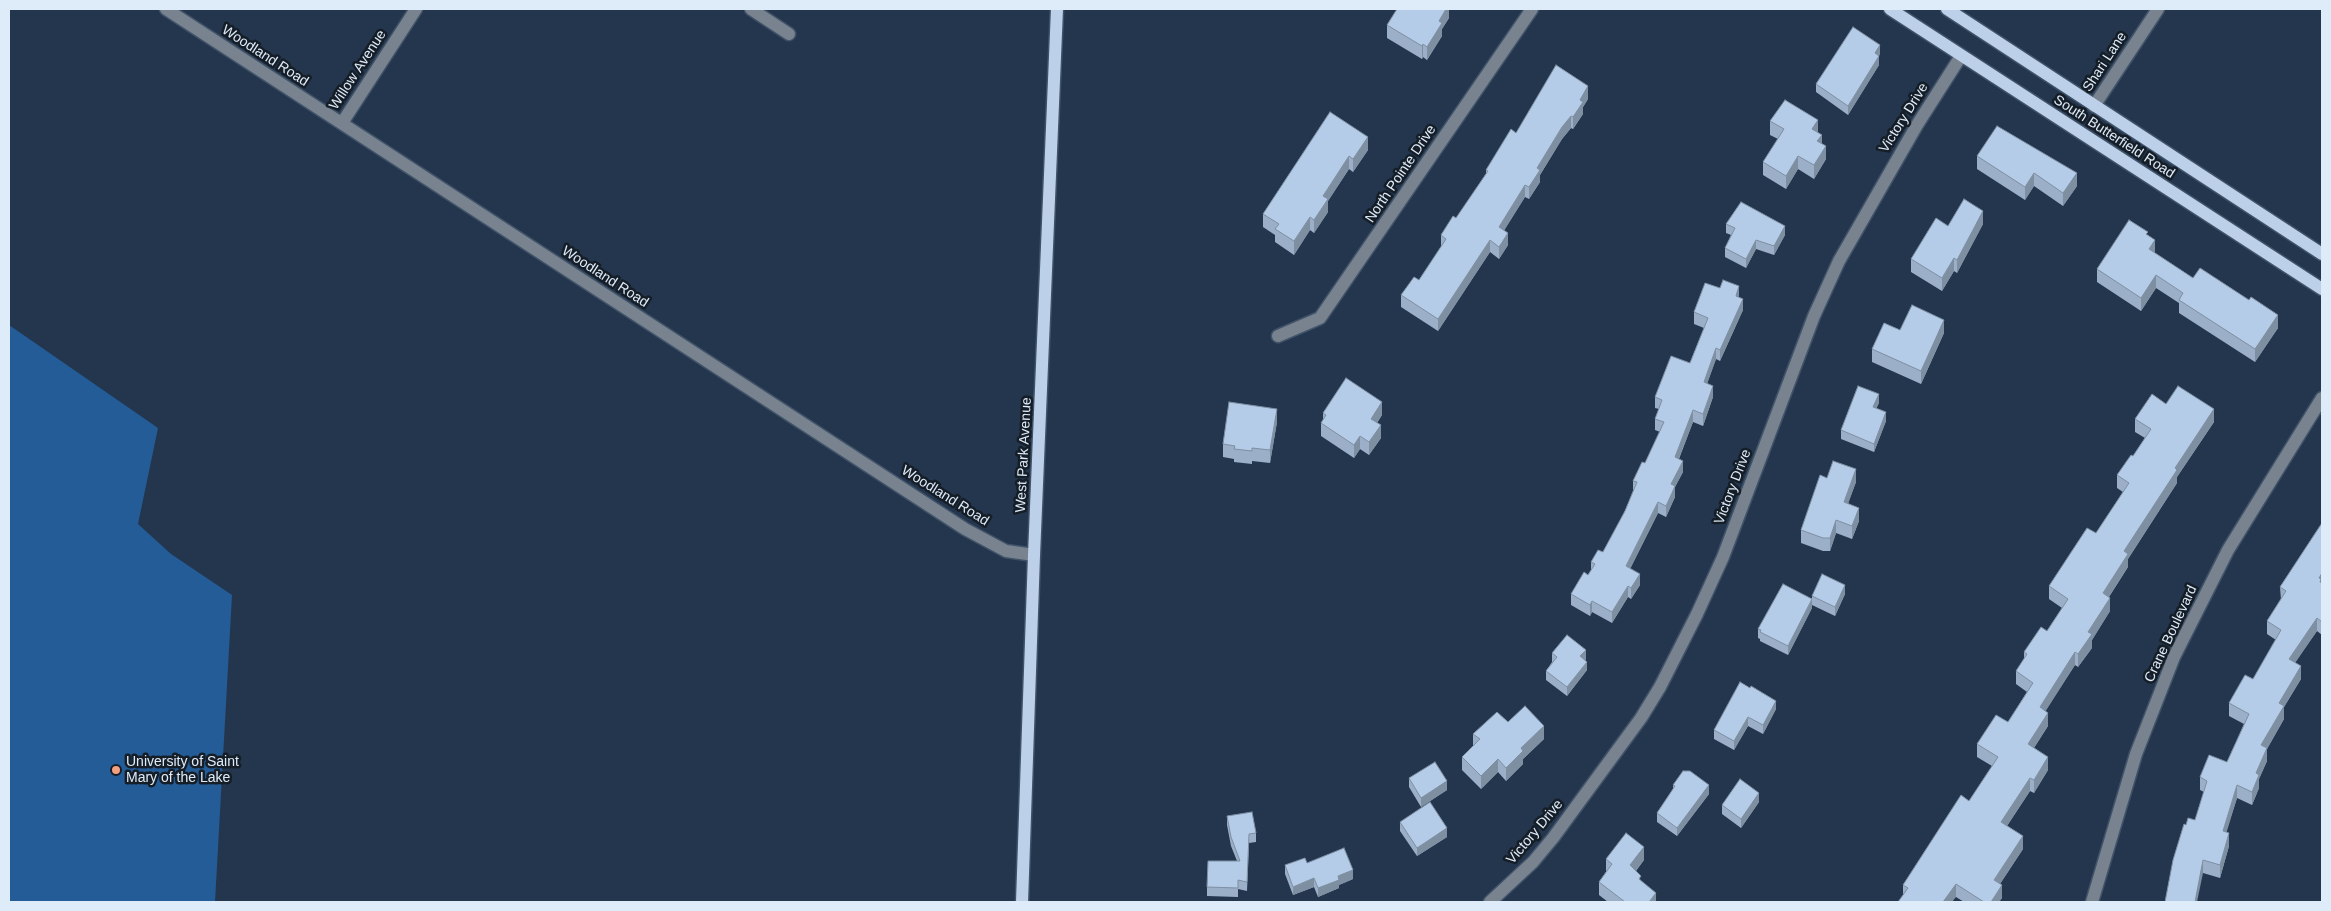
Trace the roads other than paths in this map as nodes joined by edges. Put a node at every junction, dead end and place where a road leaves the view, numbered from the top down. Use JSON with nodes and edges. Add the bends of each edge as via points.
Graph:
{"nodes":[{"id":1,"x":166,"y":9,"type":"edge"},
{"id":2,"x":416,"y":9,"type":"edge"},
{"id":3,"x":751,"y":9,"type":"edge"},
{"id":4,"x":1057,"y":9,"type":"edge"},
{"id":5,"x":1532,"y":9,"type":"edge"},
{"id":6,"x":1890,"y":9,"type":"edge"},
{"id":7,"x":1947,"y":9,"type":"edge"},
{"id":8,"x":2158,"y":9,"type":"edge"},
{"id":9,"x":789,"y":34,"type":"dead end"},
{"id":10,"x":1961,"y":56,"type":"junction"},
{"id":11,"x":2094,"y":106,"type":"junction"},
{"id":12,"x":342,"y":123,"type":"junction"},
{"id":13,"x":2322,"y":254,"type":"edge"},
{"id":14,"x":2322,"y":289,"type":"edge"},
{"id":15,"x":1278,"y":336,"type":"dead end"},
{"id":16,"x":2322,"y":398,"type":"edge"},
{"id":17,"x":1034,"y":555,"type":"junction"},
{"id":18,"x":1022,"y":902,"type":"edge"},
{"id":19,"x":1490,"y":902,"type":"edge"},
{"id":20,"x":2092,"y":902,"type":"edge"}],
"edges":[{"from":1,"to":12,"type":"street","name":"Woodland Road"},
{"from":2,"to":12,"type":"street","name":"Willow Avenue"},
{"from":3,"to":9,"type":"street"},
{"from":4,"to":17,"type":"main road","name":"West Park Avenue"},
{"from":5,"to":15,"type":"street","name":"North Pointe Drive","via":[[1320,318]]},
{"from":6,"to":10,"type":"main road","name":"South Butterfield Road"},
{"from":7,"to":11,"type":"main road","name":"South Butterfield Road"},
{"from":8,"to":11,"type":"street","name":"Shari Lane"},
{"from":10,"to":14,"type":"main road","name":"South Butterfield Road"},
{"from":10,"to":19,"type":"street","name":"Victory Drive","via":[[1917,125],[1839,261],[1814,316],[1723,557],[1660,687],[1553,838],[1533,862]]},
{"from":11,"to":13,"type":"main road","name":"South Butterfield Road"},
{"from":12,"to":17,"type":"street","name":"Woodland Road","via":[[965,529],[1006,551]]},
{"from":16,"to":20,"type":"street","name":"Crane Boulevard","via":[[2228,550],[2174,657],[2136,754]]},
{"from":17,"to":18,"type":"main road","name":"West Park Avenue"}]}
